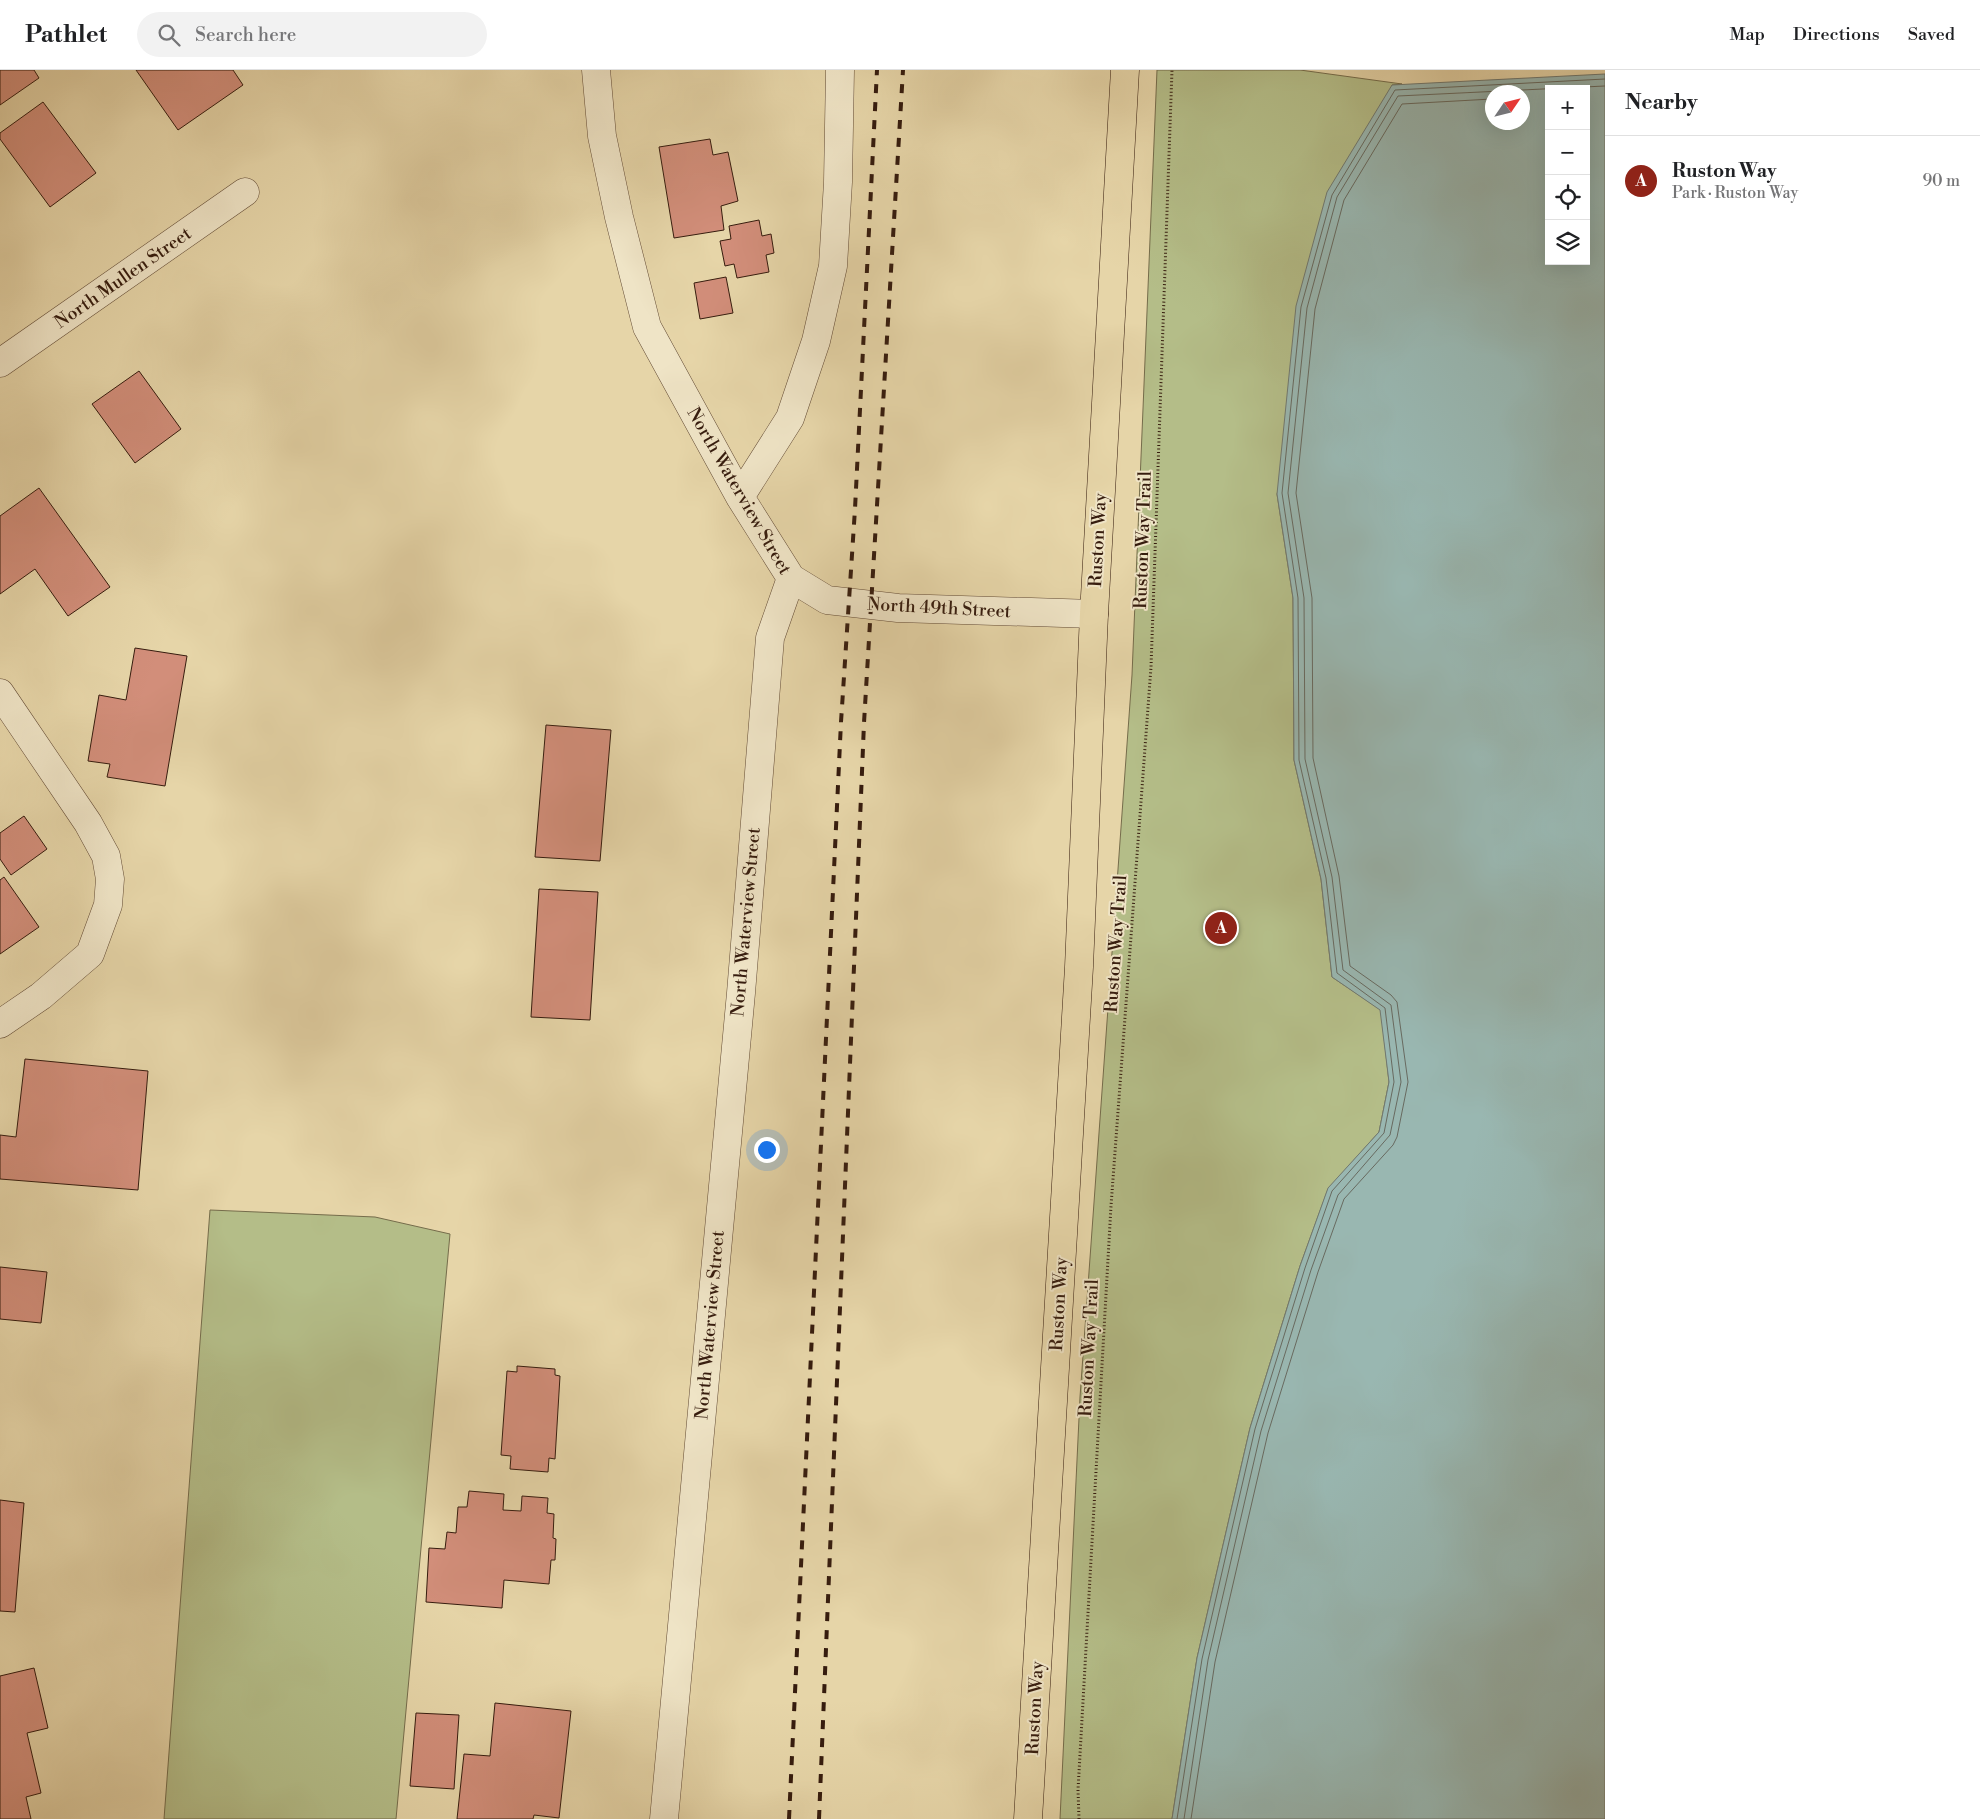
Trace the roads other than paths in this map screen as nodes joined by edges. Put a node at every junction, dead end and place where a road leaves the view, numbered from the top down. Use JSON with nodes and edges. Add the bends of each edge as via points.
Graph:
{"nodes":[{"id":1,"x":596,"y":70,"type":"edge"},
{"id":2,"x":840,"y":70,"type":"edge"},
{"id":3,"x":1125,"y":70,"type":"edge"},
{"id":4,"x":246,"y":192,"type":"dead end"},
{"id":5,"x":0,"y":363,"type":"edge"},
{"id":6,"x":740,"y":497,"type":"junction"},
{"id":7,"x":791,"y":578,"type":"junction"},
{"id":8,"x":1094,"y":614,"type":"junction"},
{"id":9,"x":3,"y":704,"type":"edge"},
{"id":10,"x":0,"y":1024,"type":"edge"},
{"id":11,"x":664,"y":1819,"type":"edge"},
{"id":12,"x":1028,"y":1819,"type":"edge"}],
"edges":[{"from":1,"to":6,"type":"street","name":"North Waterview Street","via":[[602,136],[646,327]]},
{"from":2,"to":6,"type":"street","via":[[833,266],[816,341],[790,418]]},
{"from":3,"to":8,"type":"main road","name":"Ruston Way"},
{"from":4,"to":5,"type":"street","name":"North Mullen Street"},
{"from":6,"to":7,"type":"street","name":"North Waterview Street"},
{"from":7,"to":8,"type":"street","name":"North 49th Street","via":[[827,600],[898,608]]},
{"from":7,"to":11,"type":"street","name":"North Waterview Street","via":[[770,638],[741,992]]},
{"from":8,"to":12,"type":"main road","name":"Ruston Way","via":[[1079,967]]},
{"from":9,"to":10,"type":"street","via":[[99,842],[109,869],[108,905],[90,954],[41,996]]}]}
